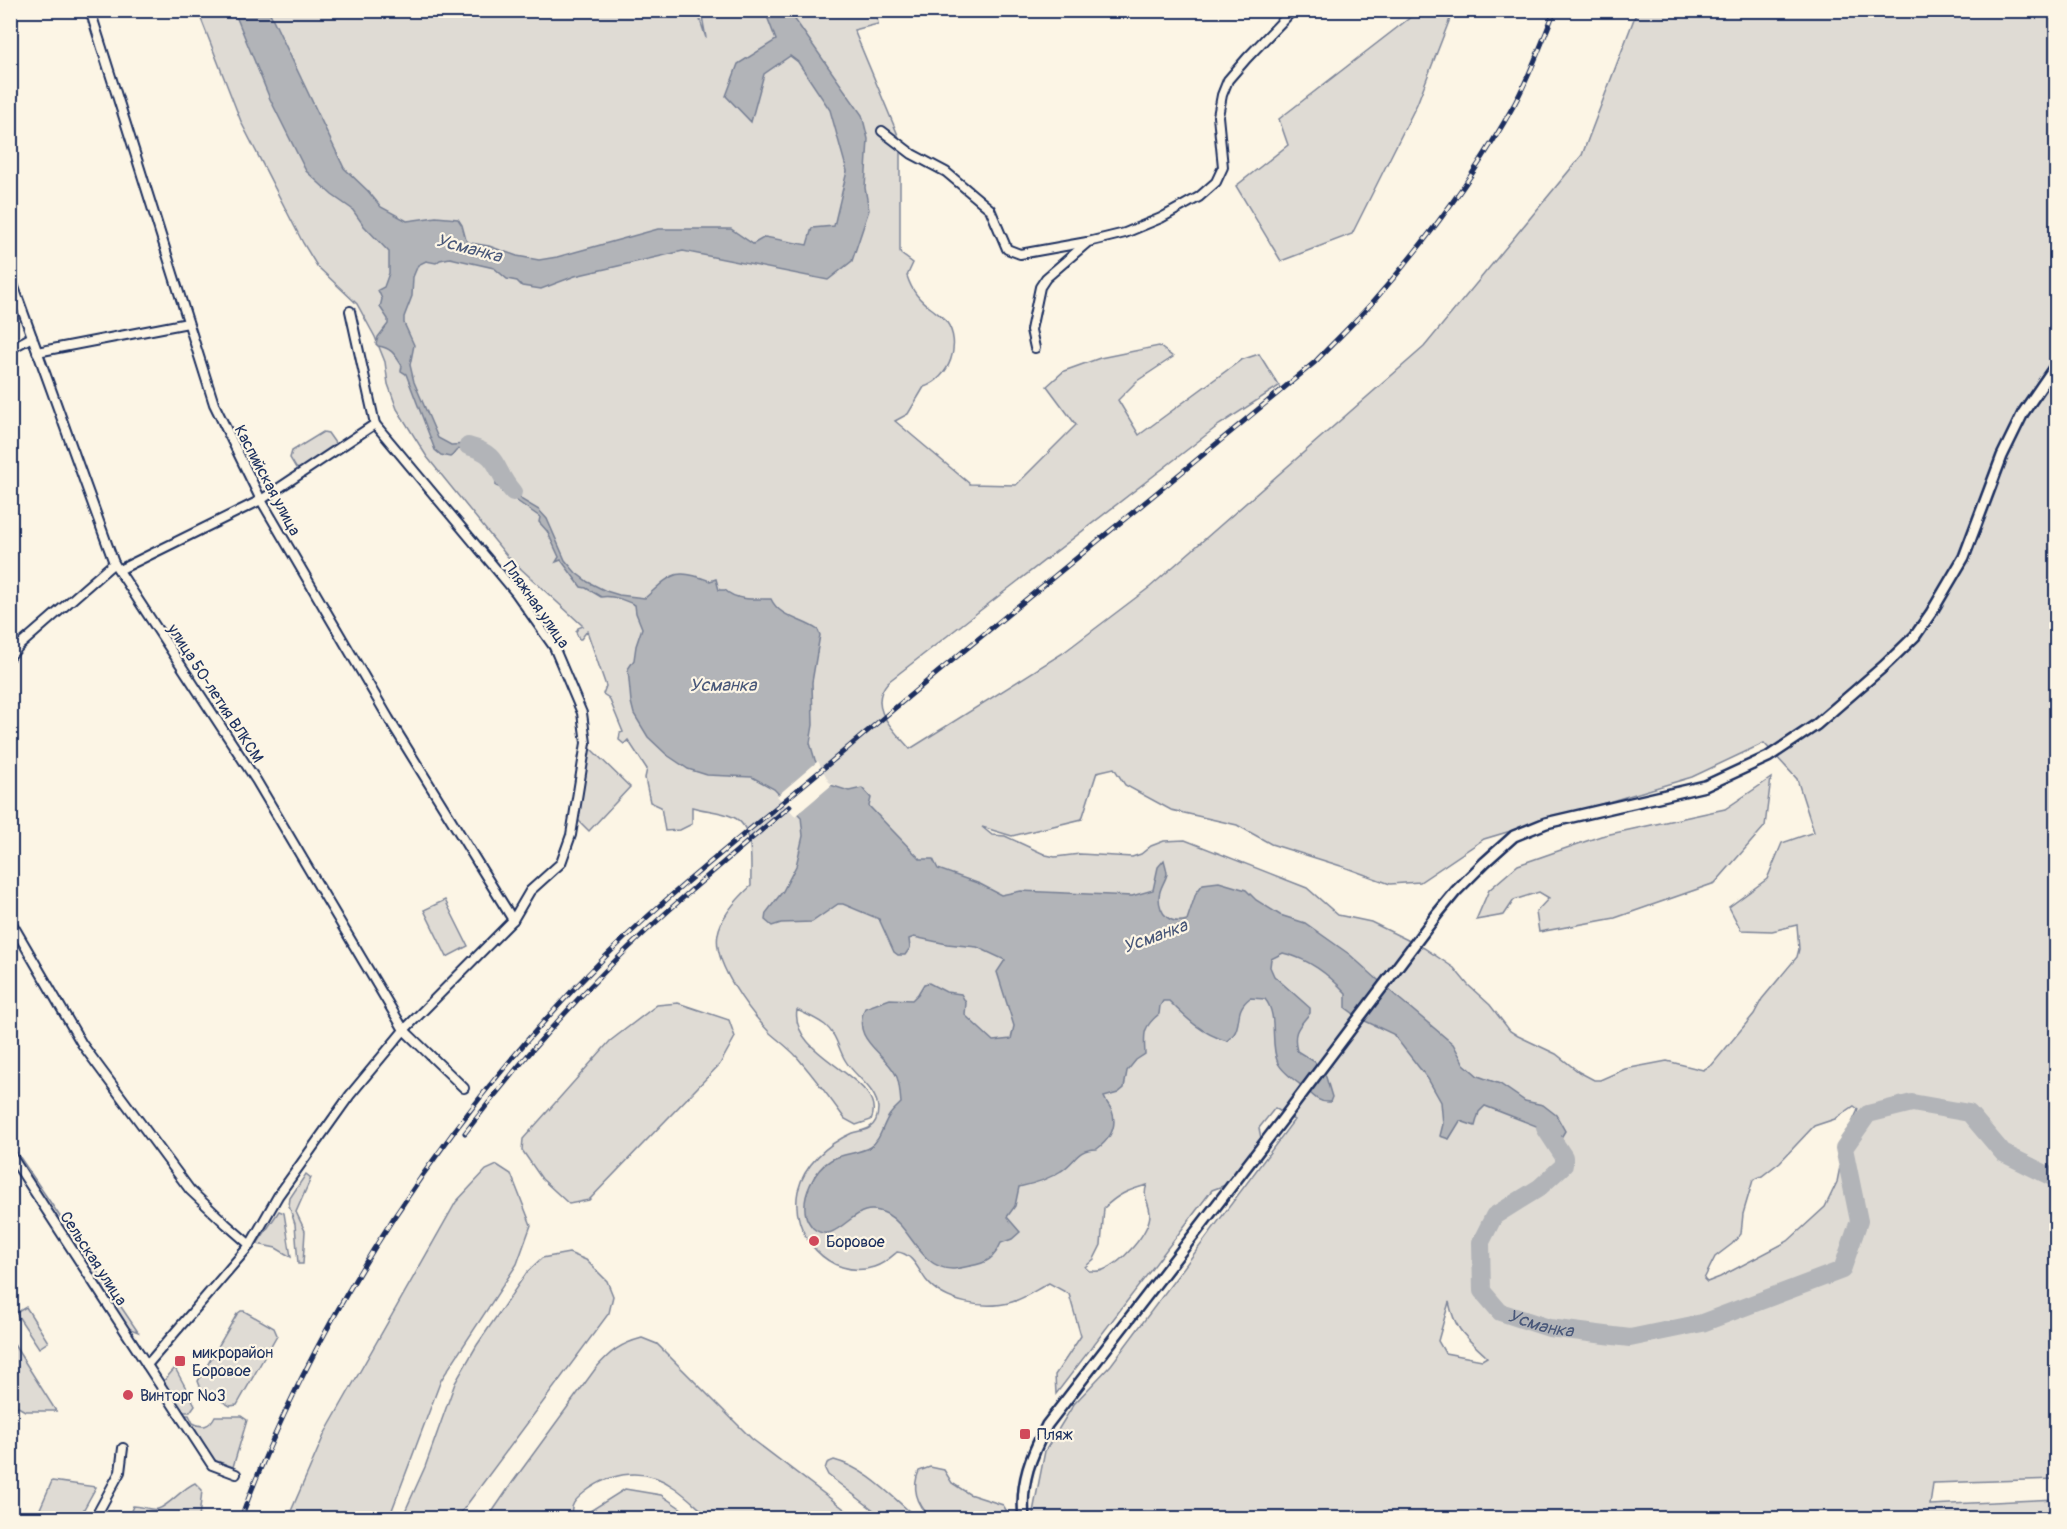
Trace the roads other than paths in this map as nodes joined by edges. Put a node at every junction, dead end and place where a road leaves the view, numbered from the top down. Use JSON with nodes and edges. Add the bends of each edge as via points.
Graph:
{"nodes":[{"id":1,"x":90,"y":10,"type":"edge"},
{"id":2,"x":1293,"y":10,"type":"edge"},
{"id":3,"x":882,"y":131,"type":"dead end"},
{"id":4,"x":1088,"y":242,"type":"junction"},
{"id":5,"x":10,"y":276,"type":"edge"},
{"id":6,"x":350,"y":311,"type":"dead end"},
{"id":7,"x":188,"y":323,"type":"junction"},
{"id":8,"x":32,"y":337,"type":"junction"},
{"id":9,"x":1035,"y":348,"type":"dead end"},
{"id":10,"x":10,"y":349,"type":"edge"},
{"id":11,"x":37,"y":352,"type":"junction"},
{"id":12,"x":2056,"y":365,"type":"edge"},
{"id":13,"x":375,"y":424,"type":"junction"},
{"id":14,"x":261,"y":500,"type":"junction"},
{"id":15,"x":117,"y":566,"type":"junction"},
{"id":16,"x":10,"y":656,"type":"edge"},
{"id":17,"x":10,"y":920,"type":"edge"},
{"id":18,"x":513,"y":921,"type":"junction"},
{"id":19,"x":404,"y":1030,"type":"junction"},
{"id":20,"x":464,"y":1088,"type":"dead end"},
{"id":21,"x":10,"y":1154,"type":"edge"},
{"id":22,"x":250,"y":1245,"type":"junction"},
{"id":23,"x":147,"y":1365,"type":"junction"},
{"id":24,"x":123,"y":1448,"type":"dead end"},
{"id":25,"x":236,"y":1474,"type":"dead end"},
{"id":26,"x":95,"y":1518,"type":"edge"},
{"id":27,"x":1024,"y":1518,"type":"edge"}],
"edges":[{"from":1,"to":7,"type":"street","name":"Каспийская улица"},
{"from":2,"to":4,"type":"street","via":[[1228,80],[1218,116],[1223,168],[1216,182],[1199,197],[1161,218],[1125,233]]},
{"from":3,"to":4,"type":"street","via":[[912,154],[946,172],[990,209],[1007,249],[1020,254]]},
{"from":4,"to":9,"type":"street","via":[[1040,287],[1031,330]]},
{"from":5,"to":8,"type":"street","name":"улица 50-летия ВЛКСМ"},
{"from":6,"to":13,"type":"street","name":"Пляжная улица"},
{"from":7,"to":11,"type":"street"},
{"from":7,"to":14,"type":"street","name":"Каспийская улица","via":[[213,404]]},
{"from":8,"to":10,"type":"street"},
{"from":8,"to":11,"type":"street","name":"улица 50-летия ВЛКСМ"},
{"from":11,"to":15,"type":"street","name":"улица 50-летия ВЛКСМ"},
{"from":12,"to":27,"type":"street","via":[[2023,413],[2002,456],[1964,557],[1915,636],[1884,666],[1806,731],[1768,756],[1705,786],[1546,823],[1514,836],[1456,891],[1047,1425],[1031,1456],[1024,1488]]},
{"from":13,"to":14,"type":"street"},
{"from":13,"to":18,"type":"street","name":"Пляжная улица","via":[[516,593],[554,647],[582,713],[586,743],[571,835],[561,863],[530,891]]},
{"from":14,"to":15,"type":"street"},
{"from":14,"to":18,"type":"street","name":"Каспийская улица"},
{"from":15,"to":16,"type":"street"},
{"from":15,"to":19,"type":"street","name":"улица 50-летия ВЛКСМ","via":[[256,780]]},
{"from":17,"to":22,"type":"street","via":[[82,1044],[190,1190]]},
{"from":18,"to":19,"type":"street","name":"Пляжная улица"},
{"from":19,"to":20,"type":"street","name":"улица 50-летия ВЛКСМ"},
{"from":19,"to":22,"type":"street","name":"Пляжная улица","via":[[350,1095],[278,1196]]},
{"from":21,"to":23,"type":"street","name":"Сельская улица"},
{"from":22,"to":23,"type":"street","name":"Пляжная улица"},
{"from":23,"to":25,"type":"street","name":"Сельская улица","via":[[212,1465]]},
{"from":24,"to":26,"type":"street","via":[[120,1472]]}]}
